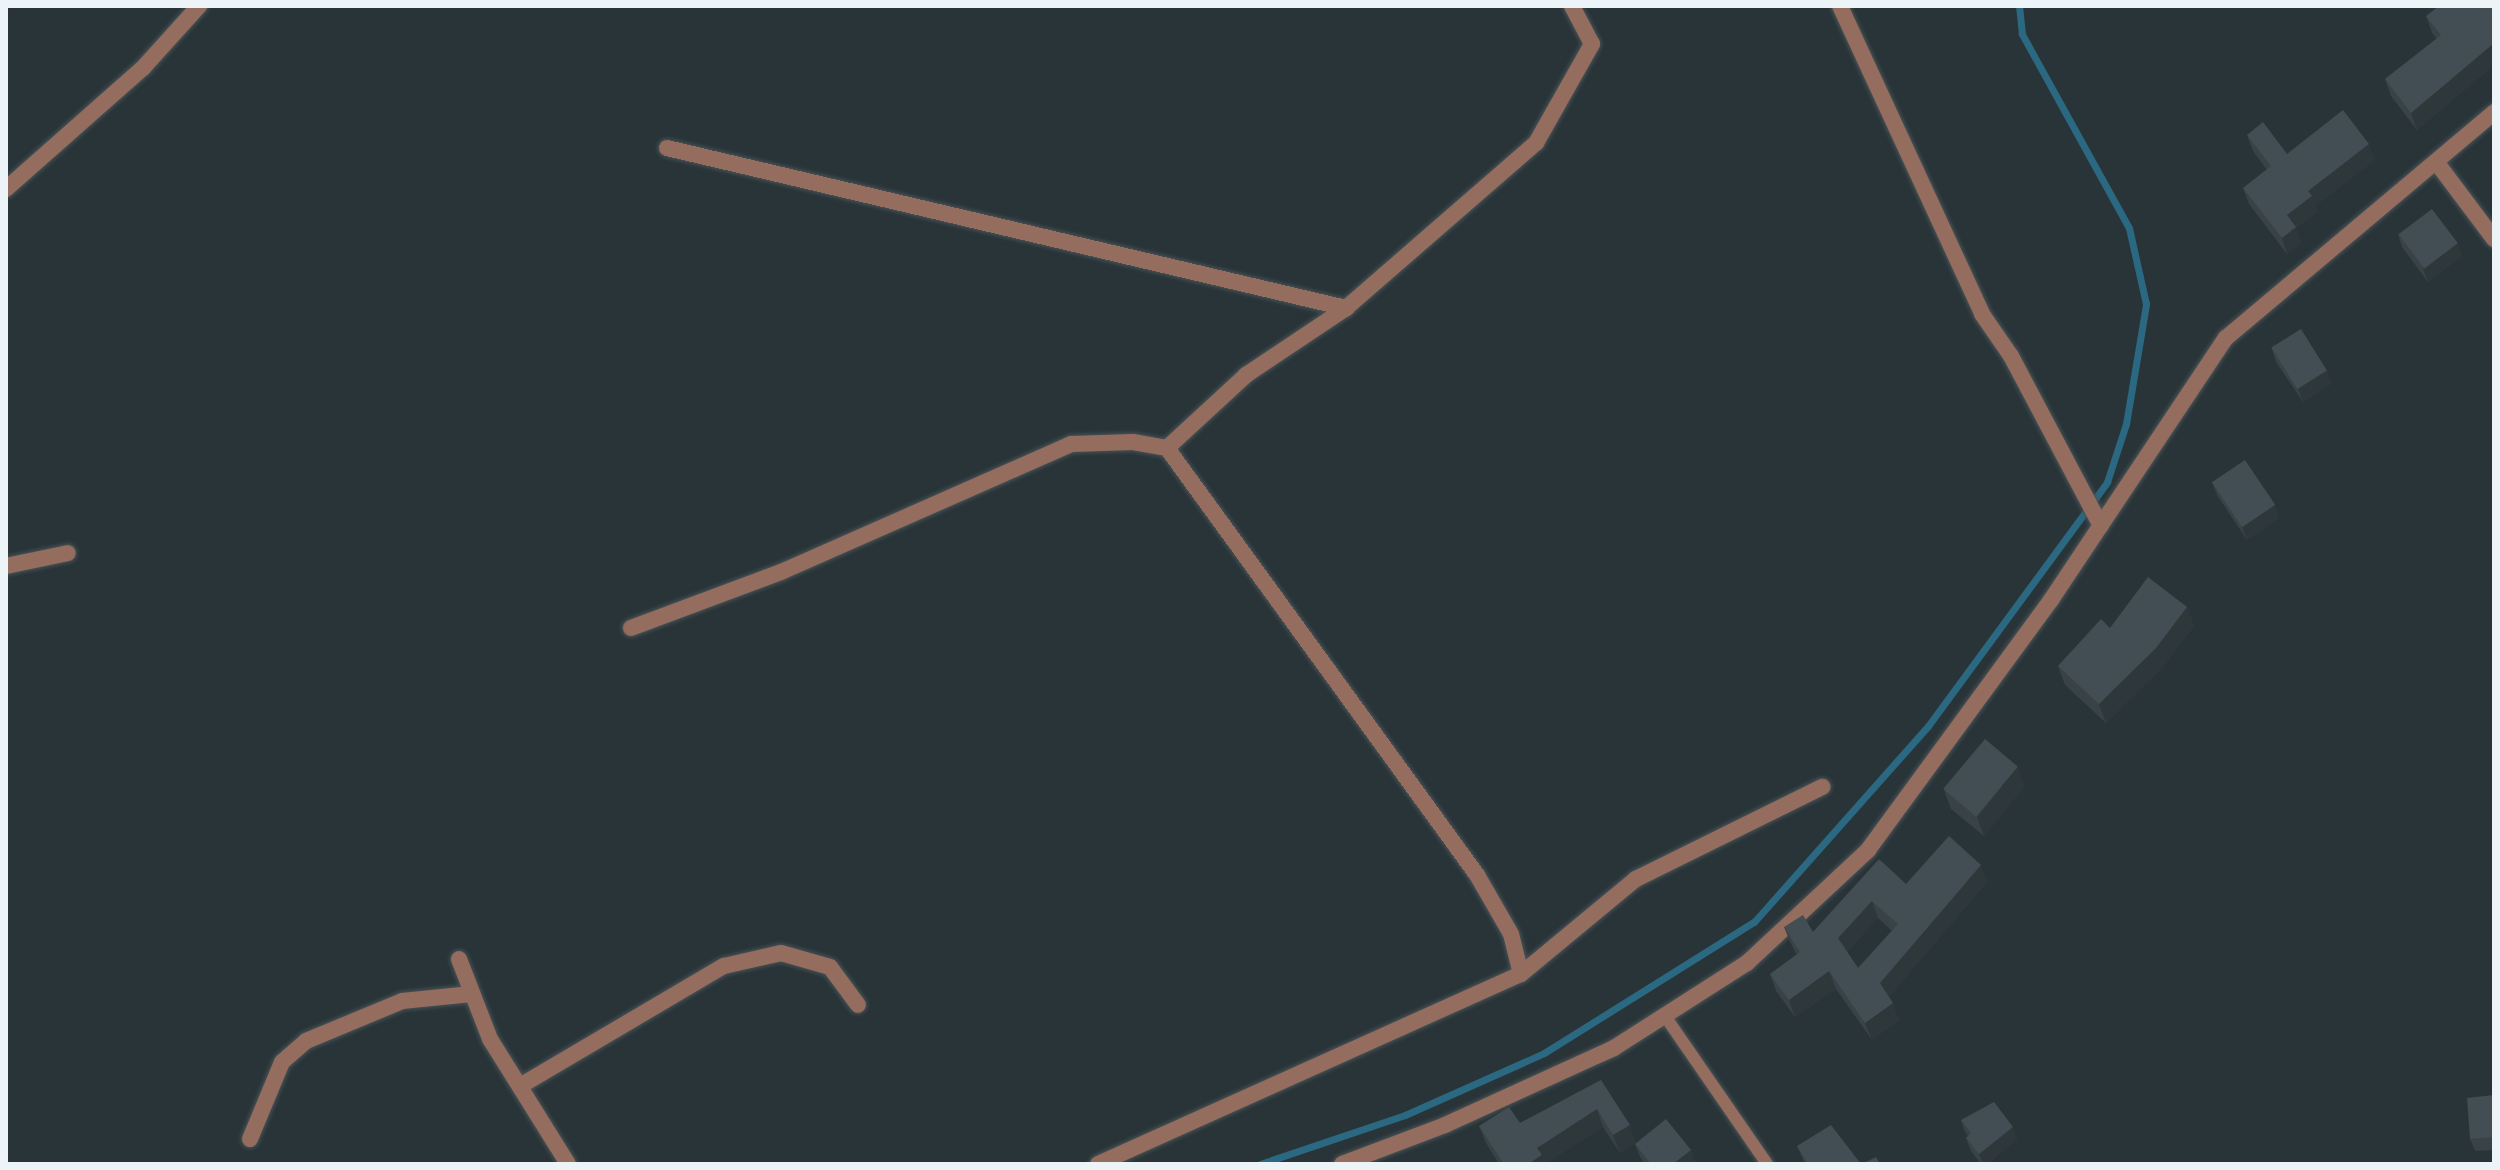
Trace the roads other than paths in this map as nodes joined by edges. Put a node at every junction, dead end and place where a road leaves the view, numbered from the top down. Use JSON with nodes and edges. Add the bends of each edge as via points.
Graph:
{"nodes":[{"id":1,"x":199,"y":6,"type":"edge"},
{"id":2,"x":1572,"y":6,"type":"edge"},
{"id":3,"x":1840,"y":6,"type":"edge"},
{"id":4,"x":2494,"y":112,"type":"edge"},
{"id":5,"x":667,"y":148,"type":"dead end"},
{"id":6,"x":2437,"y":163,"type":"junction"},
{"id":7,"x":6,"y":189,"type":"edge"},
{"id":8,"x":2494,"y":239,"type":"edge"},
{"id":9,"x":1346,"y":308,"type":"junction"},
{"id":10,"x":1167,"y":448,"type":"junction"},
{"id":11,"x":2101,"y":526,"type":"junction"},
{"id":12,"x":68,"y":553,"type":"dead end"},
{"id":13,"x":6,"y":566,"type":"edge"},
{"id":14,"x":631,"y":628,"type":"dead end"},
{"id":15,"x":1822,"y":787,"type":"dead end"},
{"id":16,"x":459,"y":959,"type":"dead end"},
{"id":17,"x":1521,"y":974,"type":"junction"},
{"id":18,"x":472,"y":994,"type":"junction"},
{"id":19,"x":858,"y":1005,"type":"dead end"},
{"id":20,"x":1665,"y":1016,"type":"junction"},
{"id":21,"x":520,"y":1086,"type":"junction"},
{"id":22,"x":250,"y":1139,"type":"dead end"},
{"id":23,"x":568,"y":1164,"type":"edge"},
{"id":24,"x":1098,"y":1164,"type":"edge"},
{"id":25,"x":1342,"y":1164,"type":"edge"},
{"id":26,"x":1767,"y":1164,"type":"edge"}],
"edges":[{"from":1,"to":7,"type":"street","via":[[143,68]]},
{"from":2,"to":9,"type":"street","via":[[1592,44],[1536,143]]},
{"from":3,"to":11,"type":"street","via":[[1982,314],[2011,356]]},
{"from":4,"to":6,"type":"street"},
{"from":5,"to":9,"type":"street"},
{"from":6,"to":8,"type":"street"},
{"from":6,"to":11,"type":"street","via":[[2226,338]]},
{"from":9,"to":10,"type":"street","via":[[1246,375]]},
{"from":10,"to":14,"type":"street","via":[[1133,442],[1071,444],[781,572]]},
{"from":10,"to":17,"type":"street","via":[[1477,875],[1511,934]]},
{"from":11,"to":20,"type":"street","via":[[1868,850],[1747,963]]},
{"from":12,"to":13,"type":"street"},
{"from":15,"to":17,"type":"street","via":[[1636,879]]},
{"from":16,"to":18,"type":"street"},
{"from":17,"to":24,"type":"street"},
{"from":18,"to":21,"type":"street","via":[[490,1039]]},
{"from":18,"to":22,"type":"street","via":[[402,1001],[306,1041],[282,1062]]},
{"from":19,"to":21,"type":"street","via":[[830,967],[781,953],[724,966]]},
{"from":20,"to":25,"type":"street","via":[[1614,1048],[1445,1125]]},
{"from":20,"to":26,"type":"lane"},
{"from":21,"to":23,"type":"street"}]}
